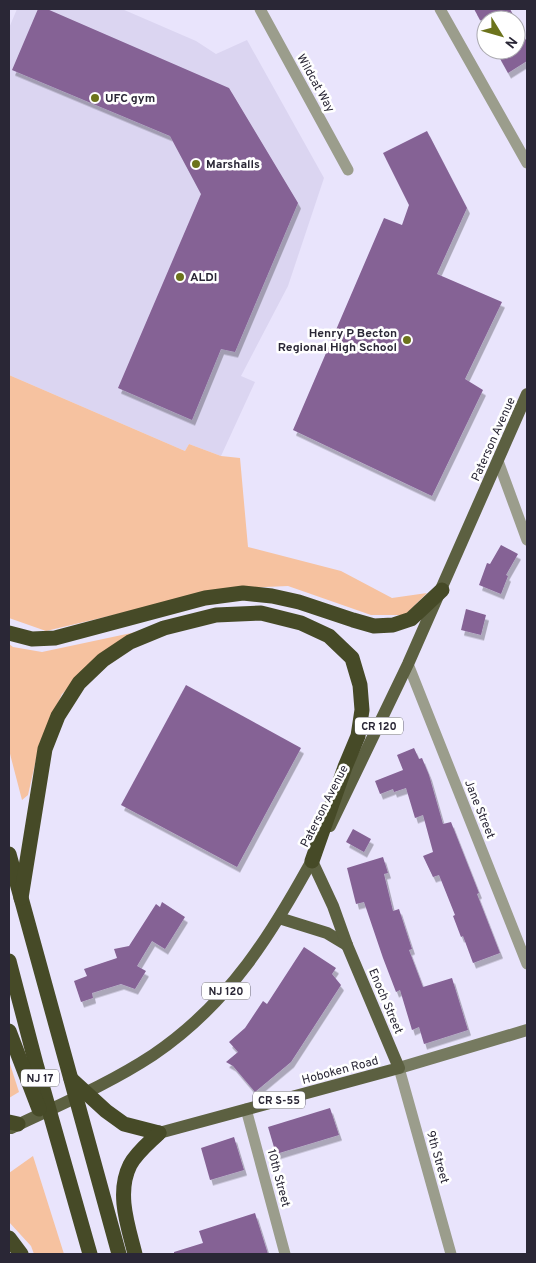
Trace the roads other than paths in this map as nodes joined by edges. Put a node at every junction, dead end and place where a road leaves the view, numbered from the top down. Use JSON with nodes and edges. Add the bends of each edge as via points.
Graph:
{"nodes":[{"id":1,"x":260,"y":9,"type":"edge"},
{"id":2,"x":440,"y":9,"type":"edge"},
{"id":3,"x":527,"y":164,"type":"edge"},
{"id":4,"x":348,"y":170,"type":"dead end"},
{"id":5,"x":527,"y":394,"type":"edge"},
{"id":6,"x":498,"y":460,"type":"junction"},
{"id":7,"x":527,"y":540,"type":"edge"},
{"id":8,"x":442,"y":590,"type":"junction"},
{"id":9,"x":9,"y":633,"type":"edge"},
{"id":10,"x":408,"y":664,"type":"junction"},
{"id":11,"x":9,"y":854,"type":"edge"},
{"id":12,"x":312,"y":861,"type":"junction"},
{"id":13,"x":21,"y":898,"type":"junction"},
{"id":14,"x":279,"y":918,"type":"junction"},
{"id":15,"x":347,"y":945,"type":"junction"},
{"id":16,"x":9,"y":962,"type":"edge"},
{"id":17,"x":527,"y":964,"type":"edge"},
{"id":18,"x":527,"y":1030,"type":"edge"},
{"id":19,"x":9,"y":1031,"type":"edge"},
{"id":20,"x":399,"y":1068,"type":"junction"},
{"id":21,"x":71,"y":1079,"type":"junction"},
{"id":22,"x":246,"y":1109,"type":"junction"},
{"id":23,"x":14,"y":1124,"type":"edge"},
{"id":24,"x":160,"y":1133,"type":"junction"},
{"id":25,"x":73,"y":1194,"type":"junction"},
{"id":26,"x":9,"y":1238,"type":"edge"},
{"id":27,"x":21,"y":1254,"type":"edge"},
{"id":28,"x":90,"y":1254,"type":"edge"},
{"id":29,"x":118,"y":1254,"type":"edge"},
{"id":30,"x":134,"y":1254,"type":"edge"},
{"id":31,"x":285,"y":1254,"type":"edge"},
{"id":32,"x":451,"y":1254,"type":"edge"}],
"edges":[{"from":1,"to":4,"type":"street","name":"Wildcat Way"},
{"from":2,"to":3,"type":"street"},
{"from":5,"to":6,"type":"main road","name":"Paterson Avenue","number":"CR 120"},
{"from":6,"to":7,"type":"street"},
{"from":6,"to":8,"type":"main road","name":"Paterson Avenue","number":"CR 120"},
{"from":8,"to":9,"type":"highway","via":[[411,619],[393,626],[374,626],[272,596],[243,594],[205,598],[55,638],[32,639]]},
{"from":8,"to":10,"type":"main road","name":"Paterson Avenue","number":"CR 120"},
{"from":10,"to":12,"type":"main road","name":"Paterson Avenue","number":"CR 120"},
{"from":10,"to":17,"type":"street","name":"Jane Street"},
{"from":11,"to":13,"type":"highway","number":"NJ 17"},
{"from":12,"to":13,"type":"highway","via":[[358,736],[362,710],[360,685],[352,658],[329,636],[301,623],[261,613],[216,615],[164,628],[130,642],[103,660],[79,683],[58,716],[45,749]]},
{"from":12,"to":14,"type":"main road","name":"Paterson Avenue","number":"NJ 120"},
{"from":12,"to":15,"type":"main road","name":"Enoch Street"},
{"from":13,"to":21,"type":"highway","number":"NJ 17"},
{"from":14,"to":15,"type":"main road","via":[[327,933]]},
{"from":14,"to":23,"type":"main road","name":"Paterson Avenue","number":"NJ 120","via":[[248,965],[222,995],[154,1054],[106,1082]]},
{"from":15,"to":20,"type":"main road","name":"Enoch Street"},
{"from":16,"to":25,"type":"highway","number":"NJ 17"},
{"from":18,"to":20,"type":"street","name":"Hoboken Road","number":"CR S-55"},
{"from":19,"to":25,"type":"highway"},
{"from":20,"to":22,"type":"main road","name":"Hoboken Road","number":"CR S-55"},
{"from":20,"to":32,"type":"street","name":"9th Street"},
{"from":21,"to":24,"type":"highway","via":[[124,1124]]},
{"from":21,"to":29,"type":"highway","number":"NJ 17"},
{"from":22,"to":24,"type":"main road","name":"Hoboken Road","number":"CR S-55"},
{"from":22,"to":31,"type":"street","name":"10th Street"},
{"from":24,"to":30,"type":"highway","via":[[135,1158],[125,1182],[124,1204]]},
{"from":25,"to":28,"type":"highway","number":"NJ 17"},
{"from":26,"to":27,"type":"highway"}]}
